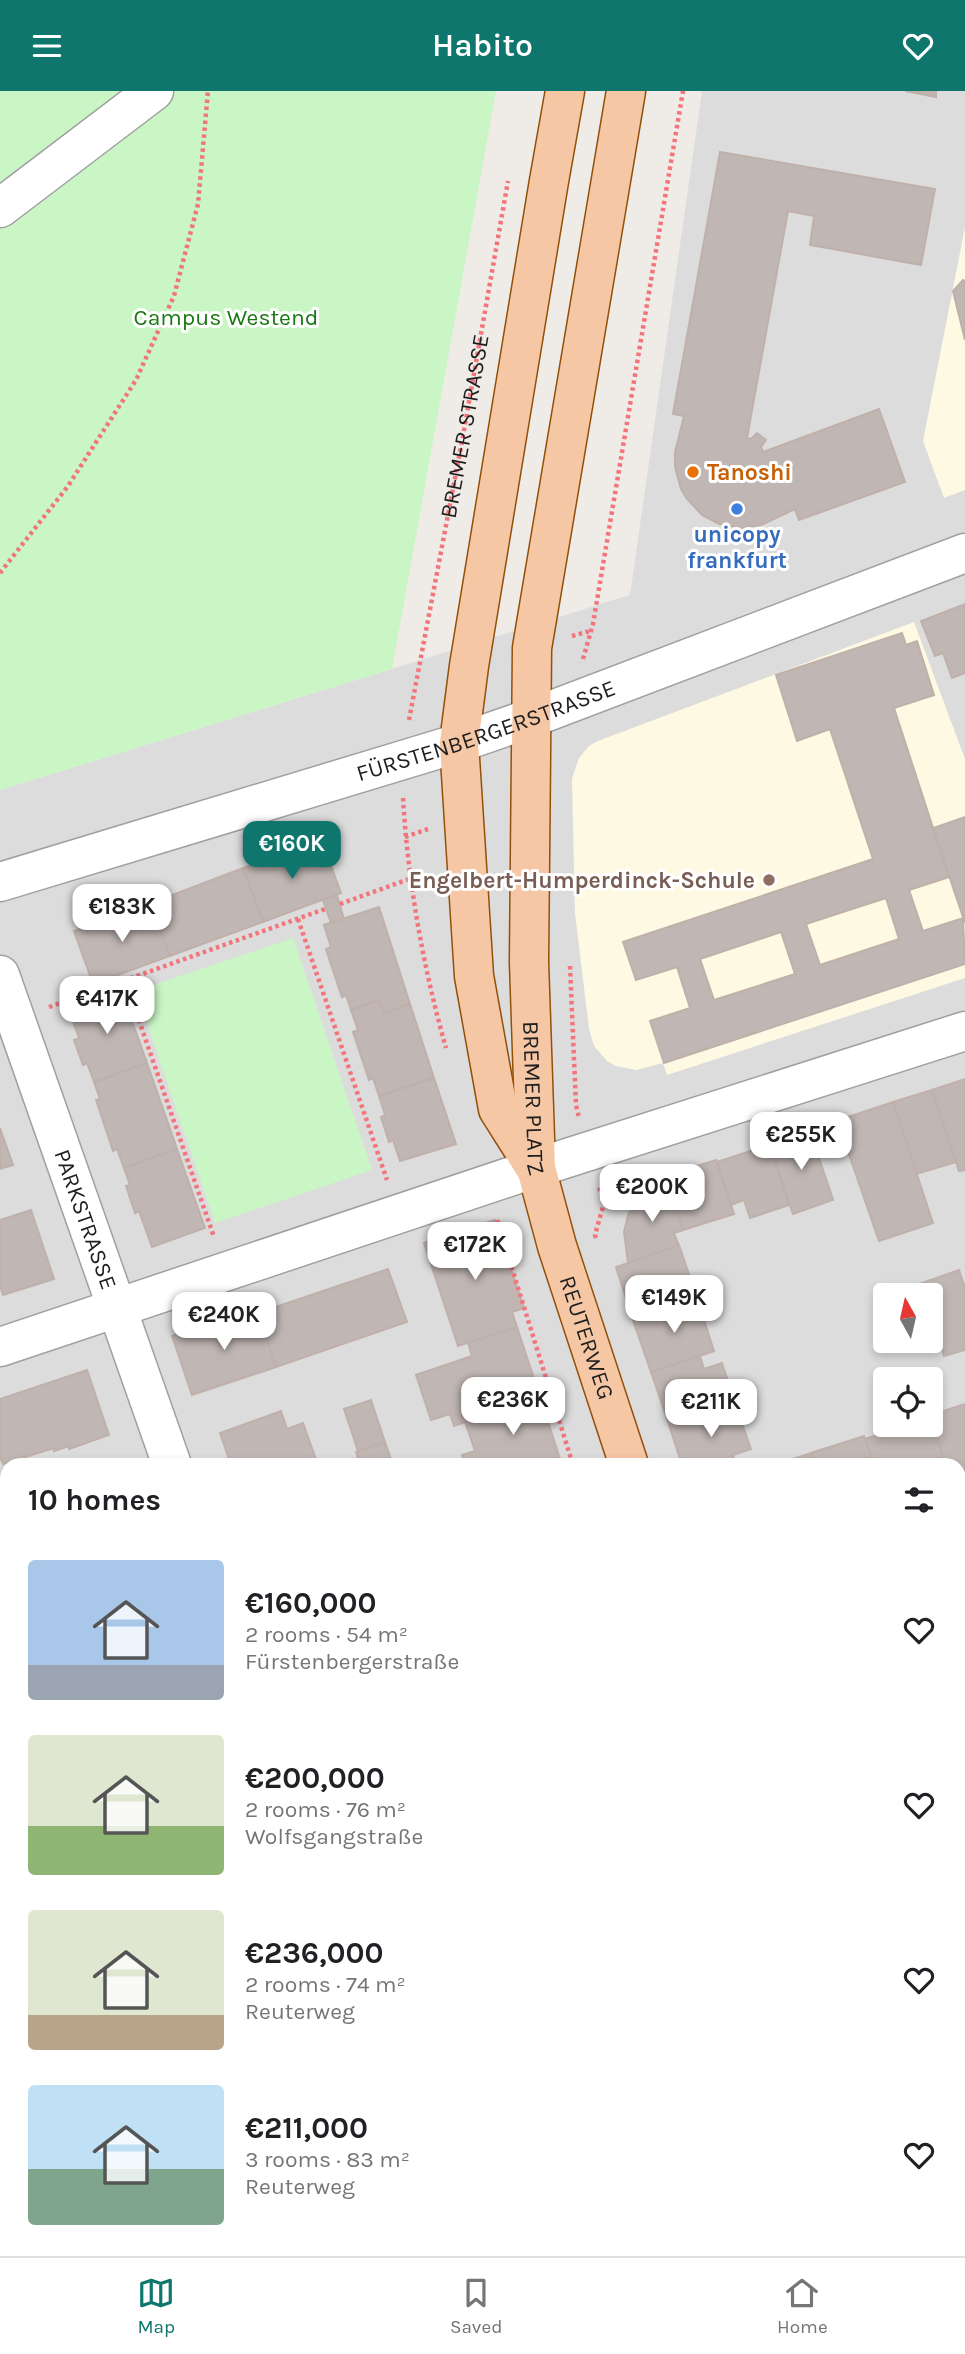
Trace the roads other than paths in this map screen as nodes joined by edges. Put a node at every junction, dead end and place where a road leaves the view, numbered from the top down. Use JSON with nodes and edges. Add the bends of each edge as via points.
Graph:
{"nodes":[{"id":1,"x":153,"y":91,"type":"edge"},
{"id":2,"x":565,"y":91,"type":"edge"},
{"id":3,"x":626,"y":91,"type":"edge"},
{"id":4,"x":0,"y":208,"type":"edge"},
{"id":5,"x":965,"y":553,"type":"edge"},
{"id":6,"x":531,"y":717,"type":"junction"},
{"id":7,"x":459,"y":743,"type":"junction"},
{"id":8,"x":0,"y":882,"type":"edge"},
{"id":9,"x":0,"y":975,"type":"edge"},
{"id":10,"x":965,"y":1031,"type":"edge"},
{"id":11,"x":536,"y":1168,"type":"junction"},
{"id":12,"x":115,"y":1307,"type":"junction"},
{"id":13,"x":0,"y":1347,"type":"edge"},
{"id":14,"x":169,"y":1458,"type":"edge"},
{"id":15,"x":627,"y":1458,"type":"edge"}],
"edges":[{"from":1,"to":4,"type":"street"},
{"from":2,"to":7,"type":"main road","name":"BREMER STRASSE"},
{"from":3,"to":6,"type":"main road","via":[[532,648]]},
{"from":5,"to":6,"type":"street","name":"FÜRSTENBERGERSTRASSE"},
{"from":6,"to":7,"type":"street","name":"FÜRSTENBERGERSTRASSE"},
{"from":6,"to":11,"type":"main road","name":"BREMER PLATZ","via":[[529,962]]},
{"from":7,"to":8,"type":"street","name":"FÜRSTENBERGERSTRASSE"},
{"from":7,"to":11,"type":"main road","name":"BREMER PLATZ","via":[[477,990],[498,1109]]},
{"from":9,"to":12,"type":"street","name":"PARKSTRASSE"},
{"from":10,"to":11,"type":"street"},
{"from":11,"to":12,"type":"street"},
{"from":11,"to":15,"type":"main road","name":"REUTERWEG"},
{"from":12,"to":13,"type":"street"},
{"from":12,"to":14,"type":"street","name":"PARKSTRASSE"}]}
